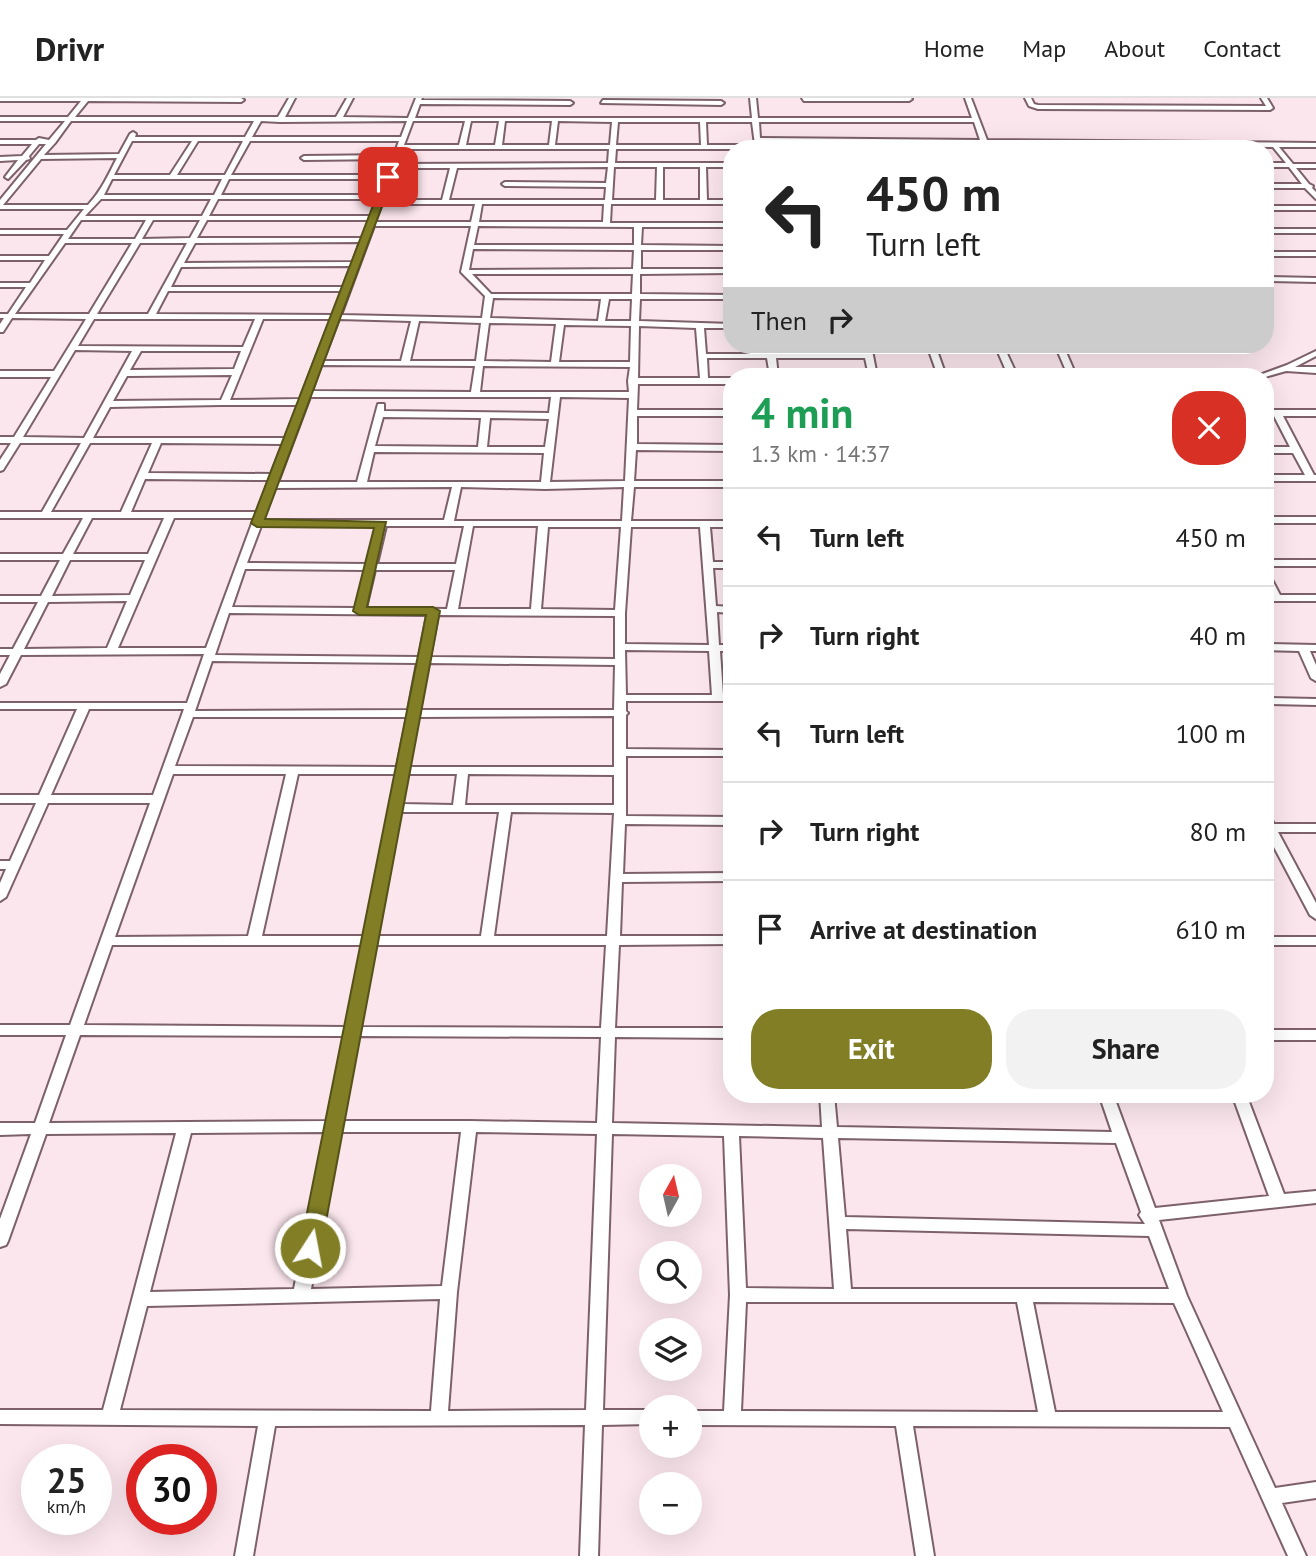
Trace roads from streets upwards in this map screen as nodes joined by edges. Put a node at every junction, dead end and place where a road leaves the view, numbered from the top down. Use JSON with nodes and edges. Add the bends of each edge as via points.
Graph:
{"nodes":[{"id":1,"x":292,"y":98,"type":"edge"},
{"id":2,"x":350,"y":98,"type":"edge"},
{"id":3,"x":753,"y":98,"type":"edge"},
{"id":4,"x":854,"y":98,"type":"edge"},
{"id":5,"x":909,"y":98,"type":"edge"},
{"id":6,"x":968,"y":98,"type":"edge"},
{"id":7,"x":1028,"y":98,"type":"edge"},
{"id":8,"x":1147,"y":98,"type":"edge"},
{"id":9,"x":1264,"y":98,"type":"edge"},
{"id":10,"x":86,"y":99,"type":"edge"},
{"id":11,"x":179,"y":99,"type":"edge"},
{"id":12,"x":241,"y":99,"type":"edge"},
{"id":13,"x":804,"y":99,"type":"edge"},
{"id":14,"x":0,"y":100,"type":"edge"},
{"id":15,"x":418,"y":100,"type":"edge"},
{"id":16,"x":489,"y":100,"type":"edge"},
{"id":17,"x":570,"y":100,"type":"edge"},
{"id":18,"x":603,"y":100,"type":"edge"},
{"id":19,"x":661,"y":100,"type":"edge"},
{"id":20,"x":721,"y":100,"type":"edge"},
{"id":21,"x":1153,"y":107,"type":"junction"},
{"id":22,"x":0,"y":119,"type":"edge"},
{"id":23,"x":68,"y":119,"type":"junction"},
{"id":24,"x":142,"y":120,"type":"junction"},
{"id":25,"x":231,"y":120,"type":"junction"},
{"id":26,"x":258,"y":120,"type":"junction"},
{"id":27,"x":280,"y":120,"type":"junction"},
{"id":28,"x":338,"y":120,"type":"junction"},
{"id":29,"x":411,"y":120,"type":"junction"},
{"id":30,"x":468,"y":120,"type":"junction"},
{"id":31,"x":555,"y":120,"type":"junction"},
{"id":32,"x":567,"y":120,"type":"junction"},
{"id":33,"x":601,"y":120,"type":"junction"},
{"id":34,"x":615,"y":120,"type":"junction"},
{"id":35,"x":702,"y":120,"type":"junction"},
{"id":36,"x":722,"y":120,"type":"junction"},
{"id":37,"x":755,"y":120,"type":"junction"},
{"id":38,"x":806,"y":120,"type":"junction"},
{"id":39,"x":847,"y":120,"type":"junction"},
{"id":40,"x":916,"y":120,"type":"junction"},
{"id":41,"x":975,"y":120,"type":"junction"},
{"id":42,"x":502,"y":121,"type":"junction"},
{"id":43,"x":39,"y":139,"type":"junction"},
{"id":44,"x":131,"y":139,"type":"junction"},
{"id":45,"x":197,"y":139,"type":"junction"},
{"id":46,"x":247,"y":139,"type":"junction"},
{"id":47,"x":313,"y":139,"type":"junction"},
{"id":48,"x":757,"y":140,"type":"edge"},
{"id":49,"x":852,"y":140,"type":"edge"},
{"id":50,"x":984,"y":140,"type":"edge"},
{"id":51,"x":0,"y":142,"type":"edge"},
{"id":52,"x":52,"y":142,"type":"junction"},
{"id":53,"x":1274,"y":144,"type":"joint"},
{"id":54,"x":1316,"y":145,"type":"edge"},
{"id":55,"x":723,"y":146,"type":"edge"},
{"id":56,"x":462,"y":147,"type":"junction"},
{"id":57,"x":494,"y":147,"type":"junction"},
{"id":58,"x":552,"y":147,"type":"junction"},
{"id":59,"x":612,"y":147,"type":"junction"},
{"id":60,"x":704,"y":147,"type":"junction"},
{"id":61,"x":0,"y":148,"type":"edge"},
{"id":62,"x":32,"y":148,"type":"junction"},
{"id":63,"x":400,"y":152,"type":"junction"},
{"id":64,"x":121,"y":156,"type":"junction"},
{"id":65,"x":41,"y":157,"type":"junction"},
{"id":66,"x":22,"y":158,"type":"junction"},
{"id":67,"x":304,"y":158,"type":"junction"},
{"id":68,"x":0,"y":159,"type":"edge"},
{"id":69,"x":723,"y":165,"type":"edge"},
{"id":70,"x":1274,"y":165,"type":"edge"},
{"id":71,"x":1291,"y":165,"type":"junction"},
{"id":72,"x":454,"y":166,"type":"junction"},
{"id":73,"x":489,"y":166,"type":"junction"},
{"id":74,"x":508,"y":166,"type":"junction"},
{"id":75,"x":610,"y":166,"type":"junction"},
{"id":76,"x":660,"y":166,"type":"junction"},
{"id":77,"x":703,"y":166,"type":"junction"},
{"id":78,"x":1316,"y":166,"type":"edge"},
{"id":79,"x":0,"y":169,"type":"edge"},
{"id":80,"x":13,"y":169,"type":"junction"},
{"id":81,"x":31,"y":169,"type":"junction"},
{"id":82,"x":173,"y":176,"type":"junction"},
{"id":83,"x":228,"y":176,"type":"junction"},
{"id":84,"x":293,"y":176,"type":"junction"},
{"id":85,"x":4,"y":177,"type":"edge"},
{"id":86,"x":24,"y":177,"type":"junction"},
{"id":87,"x":108,"y":177,"type":"junction"},
{"id":88,"x":388,"y":177,"type":"junction"},
{"id":89,"x":505,"y":184,"type":"junction"},
{"id":90,"x":607,"y":185,"type":"junction"},
{"id":91,"x":1274,"y":186,"type":"edge"},
{"id":92,"x":1312,"y":186,"type":"edge"},
{"id":93,"x":216,"y":196,"type":"junction"},
{"id":94,"x":99,"y":197,"type":"junction"},
{"id":95,"x":172,"y":197,"type":"junction"},
{"id":96,"x":1316,"y":197,"type":"edge"},
{"id":97,"x":380,"y":200,"type":"junction"},
{"id":98,"x":445,"y":202,"type":"junction"},
{"id":99,"x":479,"y":202,"type":"junction"},
{"id":100,"x":500,"y":202,"type":"junction"},
{"id":101,"x":606,"y":202,"type":"junction"},
{"id":102,"x":659,"y":202,"type":"junction"},
{"id":103,"x":704,"y":202,"type":"junction"},
{"id":104,"x":723,"y":202,"type":"edge"},
{"id":105,"x":0,"y":205,"type":"edge"},
{"id":106,"x":89,"y":207,"type":"junction"},
{"id":107,"x":1274,"y":208,"type":"edge"},
{"id":108,"x":1316,"y":208,"type":"edge"},
{"id":109,"x":79,"y":218,"type":"junction"},
{"id":110,"x":155,"y":218,"type":"junction"},
{"id":111,"x":205,"y":218,"type":"junction"},
{"id":112,"x":372,"y":221,"type":"junction"},
{"id":113,"x":477,"y":224,"type":"junction"},
{"id":114,"x":606,"y":225,"type":"junction"},
{"id":115,"x":638,"y":225,"type":"junction"},
{"id":116,"x":723,"y":225,"type":"edge"},
{"id":117,"x":1274,"y":231,"type":"edge"},
{"id":118,"x":1316,"y":231,"type":"edge"},
{"id":119,"x":0,"y":232,"type":"edge"},
{"id":120,"x":69,"y":232,"type":"junction"},
{"id":121,"x":366,"y":240,"type":"junction"},
{"id":122,"x":63,"y":241,"type":"junction"},
{"id":123,"x":137,"y":241,"type":"junction"},
{"id":124,"x":192,"y":241,"type":"junction"},
{"id":125,"x":472,"y":247,"type":"junction"},
{"id":126,"x":636,"y":248,"type":"junction"},
{"id":127,"x":723,"y":248,"type":"edge"},
{"id":128,"x":1274,"y":254,"type":"edge"},
{"id":129,"x":1316,"y":254,"type":"edge"},
{"id":130,"x":0,"y":258,"type":"edge"},
{"id":131,"x":51,"y":258,"type":"junction"},
{"id":132,"x":251,"y":264,"type":"junction"},
{"id":133,"x":357,"y":264,"type":"junction"},
{"id":134,"x":179,"y":265,"type":"junction"},
{"id":135,"x":723,"y":271,"type":"edge"},
{"id":136,"x":465,"y":272,"type":"junction"},
{"id":137,"x":635,"y":272,"type":"junction"},
{"id":138,"x":1274,"y":279,"type":"edge"},
{"id":139,"x":1316,"y":280,"type":"edge"},
{"id":140,"x":0,"y":285,"type":"edge"},
{"id":141,"x":32,"y":285,"type":"junction"},
{"id":142,"x":242,"y":288,"type":"junction"},
{"id":143,"x":165,"y":289,"type":"junction"},
{"id":144,"x":347,"y":289,"type":"junction"},
{"id":145,"x":489,"y":296,"type":"junction"},
{"id":146,"x":605,"y":297,"type":"junction"},
{"id":147,"x":635,"y":297,"type":"junction"},
{"id":148,"x":723,"y":297,"type":"edge"},
{"id":149,"x":0,"y":316,"type":"edge"},
{"id":150,"x":10,"y":316,"type":"junction"},
{"id":151,"x":89,"y":316,"type":"junction"},
{"id":152,"x":151,"y":316,"type":"junction"},
{"id":153,"x":260,"y":316,"type":"junction"},
{"id":154,"x":336,"y":317,"type":"junction"},
{"id":155,"x":415,"y":318,"type":"junction"},
{"id":156,"x":486,"y":320,"type":"junction"},
{"id":157,"x":560,"y":322,"type":"junction"},
{"id":158,"x":601,"y":324,"type":"junction"},
{"id":159,"x":635,"y":325,"type":"junction"},
{"id":160,"x":700,"y":326,"type":"junction"},
{"id":161,"x":723,"y":326,"type":"edge"},
{"id":162,"x":0,"y":330,"type":"edge"},
{"id":163,"x":71,"y":348,"type":"junction"},
{"id":164,"x":138,"y":348,"type":"junction"},
{"id":165,"x":245,"y":349,"type":"junction"},
{"id":166,"x":1316,"y":353,"type":"edge"},
{"id":167,"x":703,"y":356,"type":"junction"},
{"id":168,"x":771,"y":356,"type":"junction"},
{"id":169,"x":869,"y":356,"type":"joint"},
{"id":170,"x":319,"y":363,"type":"junction"},
{"id":171,"x":405,"y":363,"type":"junction"},
{"id":172,"x":478,"y":364,"type":"junction"},
{"id":173,"x":555,"y":364,"type":"junction"},
{"id":174,"x":633,"y":365,"type":"junction"},
{"id":175,"x":773,"y":368,"type":"edge"},
{"id":176,"x":871,"y":368,"type":"edge"},
{"id":177,"x":1281,"y":370,"type":"junction"},
{"id":178,"x":1316,"y":370,"type":"edge"},
{"id":179,"x":234,"y":372,"type":"junction"},
{"id":180,"x":1274,"y":372,"type":"edge"},
{"id":181,"x":125,"y":373,"type":"junction"},
{"id":182,"x":0,"y":374,"type":"edge"},
{"id":183,"x":55,"y":374,"type":"junction"},
{"id":184,"x":632,"y":381,"type":"junction"},
{"id":185,"x":704,"y":381,"type":"junction"},
{"id":186,"x":723,"y":381,"type":"edge"},
{"id":187,"x":631,"y":395,"type":"junction"},
{"id":188,"x":383,"y":396,"type":"junction"},
{"id":189,"x":475,"y":396,"type":"junction"},
{"id":190,"x":556,"y":396,"type":"junction"},
{"id":191,"x":305,"y":398,"type":"junction"},
{"id":192,"x":107,"y":404,"type":"junction"},
{"id":193,"x":224,"y":404,"type":"junction"},
{"id":194,"x":723,"y":413,"type":"edge"},
{"id":195,"x":1277,"y":413,"type":"joint"},
{"id":196,"x":1316,"y":413,"type":"edge"},
{"id":197,"x":380,"y":414,"type":"junction"},
{"id":198,"x":632,"y":414,"type":"junction"},
{"id":199,"x":486,"y":415,"type":"junction"},
{"id":200,"x":555,"y":416,"type":"junction"},
{"id":201,"x":0,"y":440,"type":"edge"},
{"id":202,"x":16,"y":440,"type":"junction"},
{"id":203,"x":86,"y":441,"type":"junction"},
{"id":204,"x":157,"y":441,"type":"junction"},
{"id":205,"x":289,"y":441,"type":"junction"},
{"id":206,"x":632,"y":447,"type":"junction"},
{"id":207,"x":723,"y":448,"type":"edge"},
{"id":208,"x":371,"y":449,"type":"junction"},
{"id":209,"x":482,"y":449,"type":"junction"},
{"id":210,"x":548,"y":450,"type":"junction"},
{"id":211,"x":1274,"y":450,"type":"edge"},
{"id":212,"x":1295,"y":450,"type":"junction"},
{"id":213,"x":0,"y":468,"type":"edge"},
{"id":214,"x":142,"y":476,"type":"junction"},
{"id":215,"x":1274,"y":478,"type":"edge"},
{"id":216,"x":1314,"y":478,"type":"edge"},
{"id":217,"x":273,"y":481,"type":"junction"},
{"id":218,"x":723,"y":484,"type":"edge"},
{"id":219,"x":628,"y":485,"type":"junction"},
{"id":220,"x":361,"y":486,"type":"junction"},
{"id":221,"x":457,"y":486,"type":"junction"},
{"id":222,"x":545,"y":486,"type":"junction"},
{"id":223,"x":89,"y":514,"type":"junction"},
{"id":224,"x":45,"y":515,"type":"junction"},
{"id":225,"x":125,"y":515,"type":"junction"},
{"id":226,"x":170,"y":515,"type":"junction"},
{"id":227,"x":0,"y":516,"type":"edge"},
{"id":228,"x":259,"y":519,"type":"junction"},
{"id":229,"x":1274,"y":520,"type":"edge"},
{"id":230,"x":1316,"y":520,"type":"edge"},
{"id":231,"x":382,"y":524,"type":"junction"},
{"id":232,"x":447,"y":524,"type":"junction"},
{"id":233,"x":469,"y":524,"type":"junction"},
{"id":234,"x":705,"y":524,"type":"junction"},
{"id":235,"x":723,"y":524,"type":"edge"},
{"id":236,"x":543,"y":525,"type":"junction"},
{"id":237,"x":627,"y":525,"type":"junction"},
{"id":238,"x":0,"y":557,"type":"edge"},
{"id":239,"x":152,"y":557,"type":"junction"},
{"id":240,"x":67,"y":558,"type":"junction"},
{"id":241,"x":1274,"y":563,"type":"edge"},
{"id":242,"x":1316,"y":563,"type":"edge"},
{"id":243,"x":708,"y":565,"type":"junction"},
{"id":244,"x":723,"y":565,"type":"edge"},
{"id":245,"x":241,"y":566,"type":"junction"},
{"id":246,"x":372,"y":567,"type":"junction"},
{"id":247,"x":461,"y":567,"type":"junction"},
{"id":248,"x":133,"y":598,"type":"junction"},
{"id":249,"x":1274,"y":598,"type":"edge"},
{"id":250,"x":1316,"y":598,"type":"edge"},
{"id":251,"x":0,"y":599,"type":"edge"},
{"id":252,"x":45,"y":599,"type":"junction"},
{"id":253,"x":226,"y":610,"type":"junction"},
{"id":254,"x":711,"y":610,"type":"junction"},
{"id":255,"x":723,"y":610,"type":"edge"},
{"id":256,"x":359,"y":611,"type":"junction"},
{"id":257,"x":433,"y":611,"type":"junction"},
{"id":258,"x":452,"y":611,"type":"junction"},
{"id":259,"x":536,"y":612,"type":"junction"},
{"id":260,"x":620,"y":614,"type":"junction"},
{"id":261,"x":1274,"y":647,"type":"edge"},
{"id":262,"x":715,"y":648,"type":"junction"},
{"id":263,"x":723,"y":648,"type":"edge"},
{"id":264,"x":1303,"y":648,"type":"junction"},
{"id":265,"x":1316,"y":648,"type":"edge"},
{"id":266,"x":111,"y":651,"type":"junction"},
{"id":267,"x":0,"y":652,"type":"edge"},
{"id":268,"x":17,"y":652,"type":"junction"},
{"id":269,"x":210,"y":654,"type":"junction"},
{"id":270,"x":621,"y":654,"type":"junction"},
{"id":271,"x":422,"y":660,"type":"junction"},
{"id":272,"x":1316,"y":678,"type":"edge"},
{"id":273,"x":0,"y":684,"type":"edge"},
{"id":274,"x":718,"y":698,"type":"junction"},
{"id":275,"x":723,"y":698,"type":"edge"},
{"id":276,"x":1274,"y":701,"type":"edge"},
{"id":277,"x":1316,"y":702,"type":"edge"},
{"id":278,"x":0,"y":706,"type":"edge"},
{"id":279,"x":622,"y":706,"type":"junction"},
{"id":280,"x":83,"y":707,"type":"junction"},
{"id":281,"x":190,"y":710,"type":"junction"},
{"id":282,"x":414,"y":714,"type":"junction"},
{"id":283,"x":622,"y":752,"type":"junction"},
{"id":284,"x":723,"y":753,"type":"edge"},
{"id":285,"x":168,"y":770,"type":"junction"},
{"id":286,"x":293,"y":770,"type":"junction"},
{"id":287,"x":400,"y":770,"type":"junction"},
{"id":288,"x":463,"y":770,"type":"junction"},
{"id":289,"x":621,"y":771,"type":"junction"},
{"id":290,"x":0,"y":799,"type":"edge"},
{"id":291,"x":45,"y":799,"type":"junction"},
{"id":292,"x":158,"y":799,"type":"junction"},
{"id":293,"x":394,"y":807,"type":"junction"},
{"id":294,"x":459,"y":808,"type":"junction"},
{"id":295,"x":505,"y":809,"type":"junction"},
{"id":296,"x":620,"y":815,"type":"junction"},
{"id":297,"x":723,"y":821,"type":"edge"},
{"id":298,"x":1274,"y":824,"type":"edge"},
{"id":299,"x":1316,"y":828,"type":"edge"},
{"id":300,"x":1274,"y":846,"type":"edge"},
{"id":301,"x":0,"y":865,"type":"edge"},
{"id":302,"x":15,"y":865,"type":"junction"},
{"id":303,"x":723,"y":877,"type":"edge"},
{"id":304,"x":616,"y":878,"type":"junction"},
{"id":305,"x":0,"y":898,"type":"edge"},
{"id":306,"x":1316,"y":915,"type":"edge"},
{"id":307,"x":615,"y":939,"type":"junction"},
{"id":308,"x":370,"y":940,"type":"junction"},
{"id":309,"x":487,"y":940,"type":"junction"},
{"id":310,"x":723,"y":940,"type":"edge"},
{"id":311,"x":106,"y":941,"type":"junction"},
{"id":312,"x":254,"y":941,"type":"junction"},
{"id":313,"x":1274,"y":941,"type":"edge"},
{"id":314,"x":1316,"y":941,"type":"edge"},
{"id":315,"x":0,"y":1030,"type":"edge"},
{"id":316,"x":74,"y":1030,"type":"junction"},
{"id":317,"x":351,"y":1032,"type":"junction"},
{"id":318,"x":608,"y":1032,"type":"junction"},
{"id":319,"x":723,"y":1033,"type":"edge"},
{"id":320,"x":1274,"y":1035,"type":"edge"},
{"id":321,"x":1316,"y":1035,"type":"edge"},
{"id":322,"x":828,"y":1103,"type":"edge"},
{"id":323,"x":1109,"y":1103,"type":"edge"},
{"id":324,"x":1242,"y":1103,"type":"edge"},
{"id":325,"x":469,"y":1126,"type":"junction"},
{"id":326,"x":333,"y":1128,"type":"junction"},
{"id":327,"x":0,"y":1129,"type":"edge"},
{"id":328,"x":39,"y":1129,"type":"junction"},
{"id":329,"x":605,"y":1129,"type":"junction"},
{"id":330,"x":184,"y":1130,"type":"junction"},
{"id":331,"x":731,"y":1131,"type":"junction"},
{"id":332,"x":831,"y":1132,"type":"junction"},
{"id":333,"x":1120,"y":1138,"type":"junction"},
{"id":334,"x":1316,"y":1197,"type":"edge"},
{"id":335,"x":1279,"y":1202,"type":"junction"},
{"id":336,"x":838,"y":1223,"type":"junction"},
{"id":337,"x":1150,"y":1223,"type":"junction"},
{"id":338,"x":0,"y":1241,"type":"edge"},
{"id":339,"x":449,"y":1292,"type":"junction"},
{"id":340,"x":843,"y":1294,"type":"junction"},
{"id":341,"x":738,"y":1295,"type":"junction"},
{"id":342,"x":302,"y":1296,"type":"junction"},
{"id":343,"x":1179,"y":1296,"type":"junction"},
{"id":344,"x":1024,"y":1298,"type":"junction"},
{"id":345,"x":142,"y":1299,"type":"junction"},
{"id":346,"x":595,"y":1416,"type":"junction"},
{"id":347,"x":0,"y":1417,"type":"edge"},
{"id":348,"x":110,"y":1417,"type":"junction"},
{"id":349,"x":639,"y":1417,"type":"edge"},
{"id":350,"x":268,"y":1418,"type":"junction"},
{"id":351,"x":702,"y":1418,"type":"edge"},
{"id":352,"x":439,"y":1419,"type":"junction"},
{"id":353,"x":732,"y":1419,"type":"junction"},
{"id":354,"x":1048,"y":1419,"type":"junction"},
{"id":355,"x":1236,"y":1419,"type":"junction"},
{"id":356,"x":904,"y":1421,"type":"junction"},
{"id":357,"x":1316,"y":1490,"type":"edge"},
{"id":358,"x":1270,"y":1497,"type":"junction"},
{"id":359,"x":244,"y":1556,"type":"edge"},
{"id":360,"x":589,"y":1556,"type":"edge"},
{"id":361,"x":925,"y":1556,"type":"edge"},
{"id":362,"x":1297,"y":1556,"type":"edge"}],
"edges":[{"from":1,"to":27,"type":"street"},
{"from":2,"to":28,"type":"street"},
{"from":3,"to":37,"type":"street"},
{"from":4,"to":5,"type":"street"},
{"from":4,"to":13,"type":"street"},
{"from":5,"to":40,"type":"street"},
{"from":6,"to":41,"type":"street"},
{"from":7,"to":21,"type":"street","via":[[1038,107]]},
{"from":8,"to":21,"type":"street"},
{"from":9,"to":21,"type":"street","via":[[1270,108]]},
{"from":10,"to":11,"type":"street"},
{"from":10,"to":14,"type":"street"},
{"from":10,"to":23,"type":"street"},
{"from":11,"to":12,"type":"street"},
{"from":12,"to":25,"type":"street"},
{"from":13,"to":38,"type":"street"},
{"from":15,"to":16,"type":"street"},
{"from":15,"to":29,"type":"street"},
{"from":16,"to":17,"type":"street"},
{"from":17,"to":32,"type":"street"},
{"from":18,"to":19,"type":"street"},
{"from":18,"to":33,"type":"street"},
{"from":19,"to":20,"type":"street"},
{"from":20,"to":36,"type":"street"},
{"from":22,"to":23,"type":"street"},
{"from":23,"to":24,"type":"street"},
{"from":23,"to":52,"type":"street"},
{"from":24,"to":25,"type":"street"},
{"from":24,"to":44,"type":"street"},
{"from":25,"to":26,"type":"street"},
{"from":26,"to":27,"type":"street"},
{"from":26,"to":46,"type":"street"},
{"from":27,"to":28,"type":"street"},
{"from":28,"to":29,"type":"street"},
{"from":29,"to":30,"type":"street"},
{"from":29,"to":63,"type":"street"},
{"from":30,"to":42,"type":"street"},
{"from":30,"to":56,"type":"street"},
{"from":31,"to":32,"type":"street"},
{"from":31,"to":42,"type":"street"},
{"from":31,"to":58,"type":"street"},
{"from":32,"to":33,"type":"street"},
{"from":33,"to":34,"type":"street"},
{"from":34,"to":35,"type":"street"},
{"from":34,"to":59,"type":"street"},
{"from":35,"to":36,"type":"street"},
{"from":35,"to":60,"type":"street"},
{"from":36,"to":37,"type":"street"},
{"from":37,"to":38,"type":"street"},
{"from":37,"to":48,"type":"street"},
{"from":38,"to":39,"type":"street"},
{"from":39,"to":40,"type":"street"},
{"from":39,"to":49,"type":"street"},
{"from":40,"to":41,"type":"street"},
{"from":41,"to":50,"type":"street"},
{"from":42,"to":57,"type":"street"},
{"from":43,"to":51,"type":"street"},
{"from":43,"to":52,"type":"street"},
{"from":43,"to":62,"type":"street"},
{"from":44,"to":45,"type":"street"},
{"from":44,"to":64,"type":"street"},
{"from":45,"to":46,"type":"street"},
{"from":45,"to":82,"type":"street"},
{"from":46,"to":47,"type":"street"},
{"from":46,"to":83,"type":"street"},
{"from":47,"to":63,"type":"street"},
{"from":47,"to":67,"type":"street"},
{"from":52,"to":62,"type":"street"},
{"from":52,"to":65,"type":"street"},
{"from":53,"to":54,"type":"street"},
{"from":53,"to":71,"type":"street"},
{"from":55,"to":60,"type":"street"},
{"from":56,"to":57,"type":"street"},
{"from":56,"to":63,"type":"street"},
{"from":57,"to":58,"type":"street"},
{"from":57,"to":73,"type":"street"},
{"from":58,"to":59,"type":"street"},
{"from":59,"to":60,"type":"street"},
{"from":59,"to":75,"type":"street"},
{"from":61,"to":62,"type":"street"},
{"from":62,"to":66,"type":"street"},
{"from":63,"to":67,"type":"street"},
{"from":63,"to":72,"type":"street"},
{"from":63,"to":88,"type":"street"},
{"from":64,"to":65,"type":"street"},
{"from":64,"to":87,"type":"street"},
{"from":65,"to":66,"type":"street"},
{"from":65,"to":81,"type":"street"},
{"from":66,"to":68,"type":"street"},
{"from":66,"to":80,"type":"street"},
{"from":67,"to":84,"type":"street"},
{"from":69,"to":77,"type":"street"},
{"from":70,"to":71,"type":"street"},
{"from":71,"to":78,"type":"street"},
{"from":71,"to":92,"type":"street"},
{"from":72,"to":73,"type":"street"},
{"from":72,"to":98,"type":"street"},
{"from":73,"to":74,"type":"street"},
{"from":74,"to":75,"type":"street"},
{"from":74,"to":89,"type":"street"},
{"from":75,"to":76,"type":"street"},
{"from":75,"to":90,"type":"street"},
{"from":76,"to":77,"type":"street"},
{"from":76,"to":102,"type":"street"},
{"from":77,"to":103,"type":"street"},
{"from":79,"to":80,"type":"street"},
{"from":80,"to":81,"type":"street"},
{"from":80,"to":85,"type":"street"},
{"from":81,"to":86,"type":"street"},
{"from":82,"to":83,"type":"street"},
{"from":82,"to":87,"type":"street"},
{"from":83,"to":84,"type":"street"},
{"from":83,"to":93,"type":"street"},
{"from":84,"to":88,"type":"street"},
{"from":85,"to":86,"type":"street"},
{"from":86,"to":105,"type":"street"},
{"from":87,"to":94,"type":"street"},
{"from":88,"to":97,"type":"street"},
{"from":89,"to":90,"type":"street"},
{"from":89,"to":100,"type":"street"},
{"from":90,"to":101,"type":"street"},
{"from":91,"to":92,"type":"street"},
{"from":92,"to":96,"type":"street"},
{"from":93,"to":95,"type":"street"},
{"from":93,"to":97,"type":"street"},
{"from":93,"to":111,"type":"street"},
{"from":94,"to":95,"type":"street"},
{"from":94,"to":106,"type":"street"},
{"from":95,"to":110,"type":"street"},
{"from":97,"to":98,"type":"street"},
{"from":97,"to":112,"type":"street"},
{"from":98,"to":99,"type":"street"},
{"from":99,"to":100,"type":"street"},
{"from":99,"to":113,"type":"street"},
{"from":100,"to":101,"type":"street"},
{"from":101,"to":102,"type":"street"},
{"from":101,"to":114,"type":"street"},
{"from":102,"to":103,"type":"street"},
{"from":103,"to":104,"type":"street"},
{"from":105,"to":106,"type":"street"},
{"from":106,"to":109,"type":"street"},
{"from":107,"to":108,"type":"street"},
{"from":109,"to":110,"type":"street"},
{"from":109,"to":120,"type":"street"},
{"from":110,"to":111,"type":"street"},
{"from":110,"to":123,"type":"street"},
{"from":111,"to":112,"type":"street"},
{"from":111,"to":124,"type":"street"},
{"from":112,"to":113,"type":"street"},
{"from":112,"to":121,"type":"street"},
{"from":113,"to":114,"type":"street"},
{"from":113,"to":125,"type":"street"},
{"from":114,"to":115,"type":"street"},
{"from":115,"to":116,"type":"street"},
{"from":115,"to":126,"type":"street"},
{"from":117,"to":118,"type":"street"},
{"from":119,"to":120,"type":"street"},
{"from":120,"to":122,"type":"street"},
{"from":121,"to":124,"type":"street"},
{"from":121,"to":133,"type":"street"},
{"from":122,"to":123,"type":"street"},
{"from":122,"to":131,"type":"street"},
{"from":123,"to":124,"type":"street"},
{"from":123,"to":151,"type":"street"},
{"from":124,"to":134,"type":"street"},
{"from":125,"to":126,"type":"street"},
{"from":125,"to":136,"type":"street"},
{"from":126,"to":127,"type":"street"},
{"from":126,"to":137,"type":"street"},
{"from":128,"to":129,"type":"street"},
{"from":130,"to":131,"type":"street"},
{"from":131,"to":141,"type":"street"},
{"from":132,"to":133,"type":"street"},
{"from":132,"to":134,"type":"street"},
{"from":132,"to":142,"type":"street"},
{"from":133,"to":144,"type":"street"},
{"from":134,"to":143,"type":"street"},
{"from":135,"to":137,"type":"street"},
{"from":136,"to":137,"type":"street"},
{"from":136,"to":145,"type":"street"},
{"from":137,"to":147,"type":"street"},
{"from":138,"to":139,"type":"street"},
{"from":140,"to":141,"type":"street"},
{"from":141,"to":150,"type":"street"},
{"from":142,"to":143,"type":"street"},
{"from":142,"to":144,"type":"street"},
{"from":143,"to":152,"type":"street"},
{"from":144,"to":154,"type":"street"},
{"from":145,"to":146,"type":"street"},
{"from":145,"to":156,"type":"street"},
{"from":146,"to":147,"type":"street"},
{"from":146,"to":158,"type":"street"},
{"from":147,"to":148,"type":"street"},
{"from":147,"to":159,"type":"street"},
{"from":149,"to":150,"type":"street"},
{"from":150,"to":151,"type":"street"},
{"from":150,"to":162,"type":"street"},
{"from":151,"to":152,"type":"street"},
{"from":151,"to":163,"type":"street"},
{"from":152,"to":153,"type":"street"},
{"from":153,"to":154,"type":"street"},
{"from":153,"to":165,"type":"street"},
{"from":154,"to":155,"type":"street"},
{"from":154,"to":170,"type":"street"},
{"from":155,"to":156,"type":"street"},
{"from":155,"to":171,"type":"street"},
{"from":156,"to":157,"type":"street"},
{"from":156,"to":172,"type":"street"},
{"from":157,"to":158,"type":"street"},
{"from":157,"to":173,"type":"street"},
{"from":158,"to":159,"type":"street"},
{"from":159,"to":160,"type":"street"},
{"from":159,"to":174,"type":"street"},
{"from":160,"to":161,"type":"street"},
{"from":160,"to":167,"type":"street"},
{"from":163,"to":164,"type":"street"},
{"from":163,"to":183,"type":"street"},
{"from":164,"to":165,"type":"street"},
{"from":164,"to":181,"type":"street"},
{"from":165,"to":179,"type":"street"},
{"from":166,"to":177,"type":"street"},
{"from":167,"to":168,"type":"street"},
{"from":167,"to":185,"type":"street"},
{"from":168,"to":169,"type":"street"},
{"from":168,"to":175,"type":"street"},
{"from":169,"to":176,"type":"street"},
{"from":170,"to":171,"type":"street"},
{"from":170,"to":191,"type":"street"},
{"from":171,"to":172,"type":"street"},
{"from":172,"to":173,"type":"street"},
{"from":172,"to":189,"type":"street"},
{"from":173,"to":174,"type":"street"},
{"from":174,"to":184,"type":"street"},
{"from":177,"to":178,"type":"street"},
{"from":177,"to":180,"type":"street"},
{"from":179,"to":181,"type":"street"},
{"from":179,"to":193,"type":"street"},
{"from":181,"to":192,"type":"street"},
{"from":182,"to":183,"type":"street"},
{"from":183,"to":202,"type":"street"},
{"from":184,"to":185,"type":"street"},
{"from":184,"to":187,"type":"street"},
{"from":185,"to":186,"type":"street"},
{"from":187,"to":190,"type":"street"},
{"from":187,"to":198,"type":"street"},
{"from":188,"to":189,"type":"street"},
{"from":188,"to":191,"type":"street"},
{"from":188,"to":197,"type":"street"},
{"from":189,"to":190,"type":"street"},
{"from":190,"to":200,"type":"street"},
{"from":191,"to":193,"type":"street"},
{"from":191,"to":205,"type":"street"},
{"from":192,"to":193,"type":"street"},
{"from":192,"to":203,"type":"street"},
{"from":194,"to":198,"type":"street"},
{"from":195,"to":196,"type":"street"},
{"from":195,"to":212,"type":"street"},
{"from":197,"to":199,"type":"street"},
{"from":197,"to":208,"type":"street"},
{"from":198,"to":206,"type":"street"},
{"from":199,"to":200,"type":"street"},
{"from":199,"to":209,"type":"street"},
{"from":200,"to":210,"type":"street"},
{"from":201,"to":202,"type":"street"},
{"from":202,"to":203,"type":"street"},
{"from":202,"to":213,"type":"street"},
{"from":203,"to":204,"type":"street"},
{"from":203,"to":224,"type":"street"},
{"from":204,"to":205,"type":"street"},
{"from":204,"to":214,"type":"street"},
{"from":205,"to":217,"type":"street"},
{"from":206,"to":207,"type":"street"},
{"from":206,"to":219,"type":"street"},
{"from":208,"to":209,"type":"street"},
{"from":208,"to":220,"type":"street"},
{"from":209,"to":210,"type":"street"},
{"from":210,"to":222,"type":"street"},
{"from":211,"to":212,"type":"street"},
{"from":212,"to":216,"type":"street"},
{"from":214,"to":217,"type":"street"},
{"from":214,"to":225,"type":"street"},
{"from":215,"to":216,"type":"street"},
{"from":217,"to":220,"type":"street"},
{"from":217,"to":228,"type":"street"},
{"from":218,"to":219,"type":"street"},
{"from":219,"to":222,"type":"street"},
{"from":219,"to":237,"type":"street"},
{"from":220,"to":221,"type":"street"},
{"from":221,"to":222,"type":"street"},
{"from":221,"to":232,"type":"street"},
{"from":223,"to":224,"type":"street"},
{"from":223,"to":225,"type":"street"},
{"from":223,"to":240,"type":"street"},
{"from":224,"to":227,"type":"street"},
{"from":225,"to":226,"type":"street"},
{"from":226,"to":228,"type":"street"},
{"from":226,"to":239,"type":"street"},
{"from":228,"to":231,"type":"street"},
{"from":228,"to":245,"type":"street"},
{"from":229,"to":230,"type":"street"},
{"from":231,"to":232,"type":"street"},
{"from":231,"to":246,"type":"street"},
{"from":232,"to":233,"type":"street"},
{"from":233,"to":236,"type":"street"},
{"from":233,"to":247,"type":"street"},
{"from":234,"to":235,"type":"street"},
{"from":234,"to":237,"type":"street"},
{"from":234,"to":243,"type":"street"},
{"from":236,"to":237,"type":"street"},
{"from":236,"to":259,"type":"street"},
{"from":237,"to":260,"type":"street"},
{"from":238,"to":240,"type":"street"},
{"from":239,"to":240,"type":"street"},
{"from":239,"to":248,"type":"street"},
{"from":240,"to":252,"type":"street"},
{"from":241,"to":242,"type":"street"},
{"from":243,"to":244,"type":"street"},
{"from":243,"to":254,"type":"street"},
{"from":245,"to":246,"type":"street"},
{"from":245,"to":253,"type":"street"},
{"from":246,"to":247,"type":"street"},
{"from":246,"to":256,"type":"street"},
{"from":247,"to":258,"type":"street"},
{"from":248,"to":252,"type":"street"},
{"from":248,"to":266,"type":"street"},
{"from":249,"to":250,"type":"street"},
{"from":251,"to":252,"type":"street"},
{"from":252,"to":268,"type":"street"},
{"from":253,"to":256,"type":"street"},
{"from":253,"to":269,"type":"street"},
{"from":254,"to":255,"type":"street"},
{"from":254,"to":262,"type":"street"},
{"from":256,"to":257,"type":"street"},
{"from":257,"to":258,"type":"street"},
{"from":257,"to":271,"type":"street"},
{"from":258,"to":259,"type":"street"},
{"from":259,"to":260,"type":"street"},
{"from":260,"to":270,"type":"street"},
{"from":261,"to":264,"type":"street"},
{"from":262,"to":263,"type":"street"},
{"from":262,"to":270,"type":"street"},
{"from":262,"to":274,"type":"street"},
{"from":264,"to":265,"type":"street"},
{"from":264,"to":272,"type":"street"},
{"from":266,"to":268,"type":"street"},
{"from":266,"to":269,"type":"street"},
{"from":267,"to":268,"type":"street"},
{"from":268,"to":273,"type":"street"},
{"from":269,"to":271,"type":"street"},
{"from":269,"to":281,"type":"street"},
{"from":270,"to":271,"type":"street"},
{"from":270,"to":279,"type":"street"},
{"from":271,"to":282,"type":"street"},
{"from":274,"to":275,"type":"street"},
{"from":274,"to":279,"type":"street"},
{"from":276,"to":277,"type":"street"},
{"from":278,"to":280,"type":"street"},
{"from":279,"to":282,"type":"street"},
{"from":279,"to":283,"type":"street"},
{"from":280,"to":281,"type":"street"},
{"from":280,"to":291,"type":"street"},
{"from":281,"to":282,"type":"street"},
{"from":281,"to":285,"type":"street"},
{"from":282,"to":287,"type":"street"},
{"from":283,"to":284,"type":"street"},
{"from":283,"to":289,"type":"street"},
{"from":285,"to":286,"type":"street"},
{"from":285,"to":292,"type":"street"},
{"from":286,"to":287,"type":"street"},
{"from":286,"to":312,"type":"street"},
{"from":287,"to":288,"type":"street"},
{"from":287,"to":293,"type":"street"},
{"from":288,"to":289,"type":"street"},
{"from":288,"to":294,"type":"street"},
{"from":289,"to":296,"type":"street"},
{"from":290,"to":291,"type":"street"},
{"from":291,"to":292,"type":"street"},
{"from":291,"to":302,"type":"street"},
{"from":292,"to":311,"type":"street"},
{"from":293,"to":294,"type":"street"},
{"from":293,"to":308,"type":"street"},
{"from":294,"to":295,"type":"street"},
{"from":295,"to":296,"type":"street"},
{"from":295,"to":309,"type":"street"},
{"from":296,"to":297,"type":"street"},
{"from":296,"to":304,"type":"street"},
{"from":298,"to":299,"type":"street"},
{"from":300,"to":306,"type":"street"},
{"from":301,"to":302,"type":"street"},
{"from":302,"to":305,"type":"street"},
{"from":303,"to":304,"type":"street"},
{"from":304,"to":307,"type":"street"},
{"from":307,"to":309,"type":"street"},
{"from":307,"to":310,"type":"street"},
{"from":307,"to":318,"type":"street"},
{"from":308,"to":309,"type":"street"},
{"from":308,"to":312,"type":"street"},
{"from":308,"to":317,"type":"street"},
{"from":311,"to":312,"type":"street"},
{"from":311,"to":316,"type":"street"},
{"from":313,"to":314,"type":"street"},
{"from":315,"to":316,"type":"street"},
{"from":316,"to":317,"type":"street"},
{"from":316,"to":328,"type":"street"},
{"from":317,"to":318,"type":"street"},
{"from":317,"to":326,"type":"street"},
{"from":318,"to":319,"type":"street"},
{"from":318,"to":329,"type":"street"},
{"from":320,"to":321,"type":"street"},
{"from":322,"to":332,"type":"street"},
{"from":323,"to":333,"type":"street"},
{"from":324,"to":335,"type":"street"},
{"from":325,"to":326,"type":"street"},
{"from":325,"to":329,"type":"street"},
{"from":325,"to":339,"type":"street"},
{"from":326,"to":330,"type":"street"},
{"from":326,"to":342,"type":"street"},
{"from":327,"to":328,"type":"street"},
{"from":328,"to":330,"type":"street"},
{"from":328,"to":338,"type":"street"},
{"from":329,"to":331,"type":"street"},
{"from":329,"to":346,"type":"street"},
{"from":330,"to":345,"type":"street"},
{"from":331,"to":332,"type":"street"},
{"from":331,"to":341,"type":"street"},
{"from":332,"to":333,"type":"street"},
{"from":332,"to":336,"type":"street"},
{"from":333,"to":337,"type":"street"},
{"from":334,"to":335,"type":"street"},
{"from":335,"to":337,"type":"street"},
{"from":336,"to":337,"type":"street"},
{"from":336,"to":340,"type":"street"},
{"from":337,"to":343,"type":"street"},
{"from":339,"to":342,"type":"street"},
{"from":339,"to":352,"type":"street"},
{"from":340,"to":341,"type":"street"},
{"from":340,"to":344,"type":"street"},
{"from":341,"to":353,"type":"street"},
{"from":342,"to":345,"type":"street"},
{"from":343,"to":344,"type":"street"},
{"from":343,"to":355,"type":"street"},
{"from":344,"to":354,"type":"street"},
{"from":345,"to":348,"type":"street"},
{"from":346,"to":349,"type":"street"},
{"from":346,"to":352,"type":"street"},
{"from":346,"to":360,"type":"street"},
{"from":347,"to":348,"type":"street"},
{"from":348,"to":350,"type":"street"},
{"from":350,"to":352,"type":"street"},
{"from":350,"to":359,"type":"street"},
{"from":351,"to":353,"type":"street"},
{"from":353,"to":356,"type":"street"},
{"from":354,"to":355,"type":"street"},
{"from":354,"to":356,"type":"street"},
{"from":355,"to":358,"type":"street"},
{"from":356,"to":361,"type":"street"},
{"from":357,"to":358,"type":"street"},
{"from":358,"to":362,"type":"street"}]}
